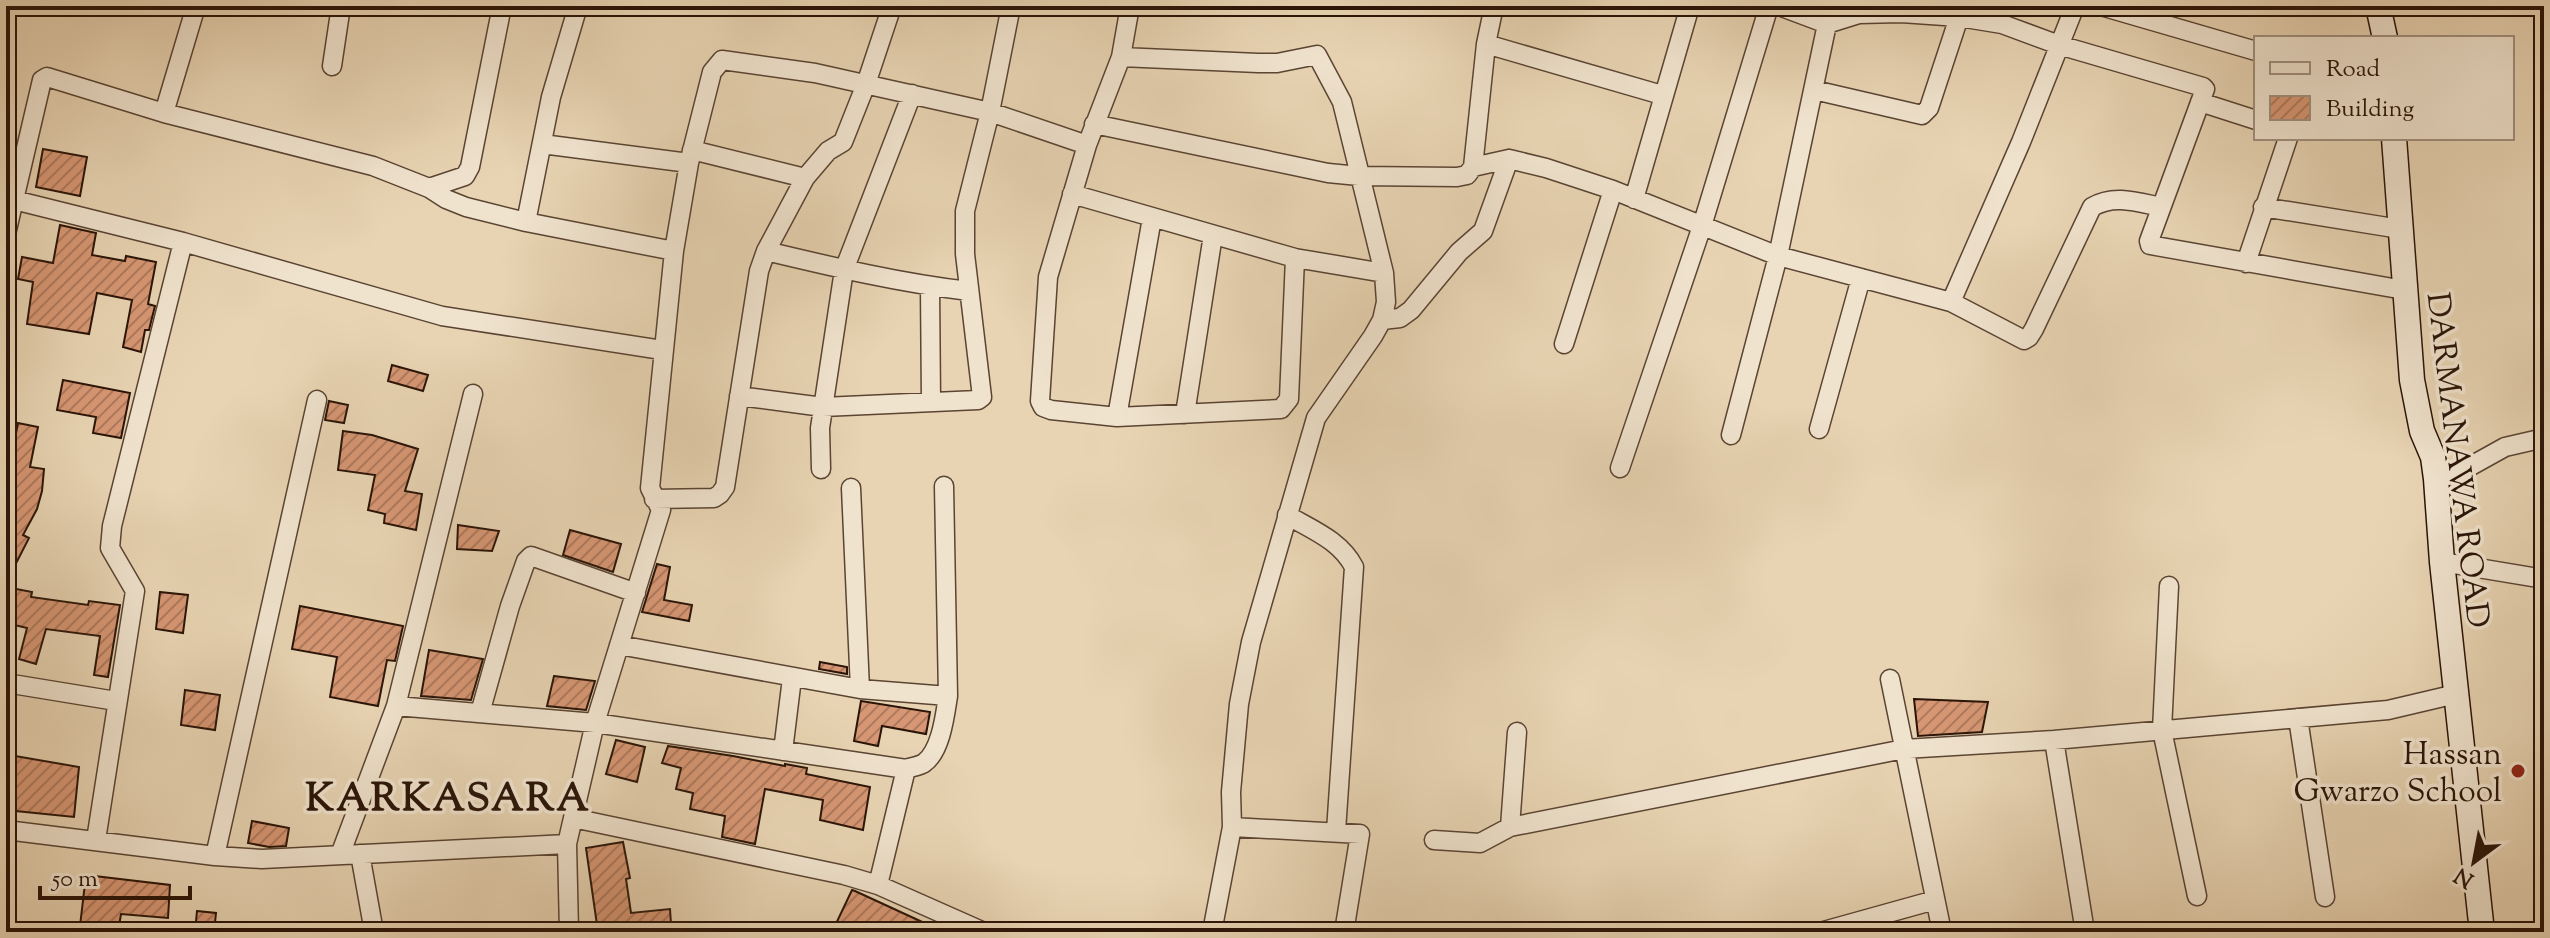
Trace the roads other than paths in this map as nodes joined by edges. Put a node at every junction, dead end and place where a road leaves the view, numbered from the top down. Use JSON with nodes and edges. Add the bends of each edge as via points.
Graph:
{"nodes":[{"id":1,"x":196,"y":6,"type":"edge"},
{"id":2,"x":341,"y":6,"type":"edge"},
{"id":3,"x":502,"y":6,"type":"edge"},
{"id":4,"x":578,"y":6,"type":"edge"},
{"id":5,"x":892,"y":6,"type":"edge"},
{"id":6,"x":1011,"y":6,"type":"edge"},
{"id":7,"x":1130,"y":6,"type":"edge"},
{"id":8,"x":1494,"y":6,"type":"edge"},
{"id":9,"x":1690,"y":6,"type":"edge"},
{"id":10,"x":1769,"y":6,"type":"edge"},
{"id":11,"x":1779,"y":6,"type":"edge"},
{"id":12,"x":2075,"y":6,"type":"edge"},
{"id":13,"x":2101,"y":6,"type":"edge"},
{"id":14,"x":2378,"y":6,"type":"edge"},
{"id":15,"x":1902,"y":9,"type":"edge"},
{"id":16,"x":2004,"y":15,"type":"edge"},
{"id":17,"x":1959,"y":17,"type":"junction"},
{"id":18,"x":1827,"y":24,"type":"junction"},
{"id":19,"x":2385,"y":36,"type":"edge"},
{"id":20,"x":1486,"y":44,"type":"junction"},
{"id":21,"x":2059,"y":45,"type":"junction"},
{"id":22,"x":2254,"y":50,"type":"edge"},
{"id":23,"x":1121,"y":57,"type":"junction"},
{"id":24,"x":332,"y":66,"type":"dead end"},
{"id":25,"x":866,"y":84,"type":"junction"},
{"id":26,"x":1814,"y":90,"type":"junction"},
{"id":27,"x":912,"y":94,"type":"junction"},
{"id":28,"x":1662,"y":95,"type":"junction"},
{"id":29,"x":2200,"y":102,"type":"junction"},
{"id":30,"x":990,"y":112,"type":"junction"},
{"id":31,"x":164,"y":113,"type":"junction"},
{"id":32,"x":2254,"y":119,"type":"edge"},
{"id":33,"x":1094,"y":124,"type":"junction"},
{"id":34,"x":2287,"y":140,"type":"edge"},
{"id":35,"x":2394,"y":140,"type":"edge"},
{"id":36,"x":542,"y":144,"type":"junction"},
{"id":37,"x":1087,"y":145,"type":"junction"},
{"id":38,"x":691,"y":156,"type":"junction"},
{"id":39,"x":1509,"y":159,"type":"junction"},
{"id":40,"x":15,"y":160,"type":"edge"},
{"id":41,"x":1473,"y":167,"type":"junction"},
{"id":42,"x":1359,"y":176,"type":"junction"},
{"id":43,"x":805,"y":178,"type":"junction"},
{"id":44,"x":429,"y":188,"type":"junction"},
{"id":45,"x":1613,"y":190,"type":"junction"},
{"id":46,"x":1072,"y":194,"type":"junction"},
{"id":47,"x":1634,"y":199,"type":"junction"},
{"id":48,"x":14,"y":200,"type":"junction"},
{"id":49,"x":2161,"y":207,"type":"junction"},
{"id":50,"x":2263,"y":207,"type":"junction"},
{"id":51,"x":1152,"y":218,"type":"junction"},
{"id":52,"x":526,"y":222,"type":"junction"},
{"id":53,"x":1702,"y":226,"type":"junction"},
{"id":54,"x":2400,"y":229,"type":"junction"},
{"id":55,"x":6,"y":234,"type":"edge"},
{"id":56,"x":1213,"y":235,"type":"junction"},
{"id":57,"x":183,"y":242,"type":"junction"},
{"id":58,"x":674,"y":251,"type":"junction"},
{"id":59,"x":766,"y":251,"type":"junction"},
{"id":60,"x":1778,"y":256,"type":"junction"},
{"id":61,"x":1295,"y":258,"type":"junction"},
{"id":62,"x":2246,"y":263,"type":"junction"},
{"id":63,"x":844,"y":270,"type":"junction"},
{"id":64,"x":1384,"y":273,"type":"junction"},
{"id":65,"x":1861,"y":278,"type":"junction"},
{"id":66,"x":930,"y":287,"type":"junction"},
{"id":67,"x":2404,"y":290,"type":"junction"},
{"id":68,"x":969,"y":291,"type":"junction"},
{"id":69,"x":1951,"y":302,"type":"junction"},
{"id":70,"x":1382,"y":320,"type":"junction"},
{"id":71,"x":1564,"y":344,"type":"dead end"},
{"id":72,"x":662,"y":350,"type":"junction"},
{"id":73,"x":473,"y":394,"type":"dead end"},
{"id":74,"x":739,"y":396,"type":"junction"},
{"id":75,"x":317,"y":400,"type":"dead end"},
{"id":76,"x":931,"y":402,"type":"junction"},
{"id":77,"x":823,"y":407,"type":"junction"},
{"id":78,"x":1185,"y":414,"type":"junction"},
{"id":79,"x":1117,"y":417,"type":"junction"},
{"id":80,"x":1819,"y":429,"type":"dead end"},
{"id":81,"x":1731,"y":435,"type":"dead end"},
{"id":82,"x":2544,"y":438,"type":"edge"},
{"id":83,"x":1620,"y":468,"type":"dead end"},
{"id":84,"x":2434,"y":468,"type":"junction"},
{"id":85,"x":821,"y":469,"type":"dead end"},
{"id":86,"x":944,"y":486,"type":"dead end"},
{"id":87,"x":851,"y":488,"type":"dead end"},
{"id":88,"x":657,"y":504,"type":"junction"},
{"id":89,"x":1287,"y":515,"type":"junction"},
{"id":90,"x":2442,"y":562,"type":"junction"},
{"id":91,"x":2544,"y":579,"type":"edge"},
{"id":92,"x":2169,"y":586,"type":"dead end"},
{"id":93,"x":636,"y":593,"type":"junction"},
{"id":94,"x":619,"y":645,"type":"junction"},
{"id":95,"x":792,"y":678,"type":"junction"},
{"id":96,"x":1890,"y":679,"type":"dead end"},
{"id":97,"x":6,"y":683,"type":"edge"},
{"id":98,"x":860,"y":689,"type":"junction"},
{"id":99,"x":2456,"y":694,"type":"junction"},
{"id":100,"x":948,"y":696,"type":"junction"},
{"id":101,"x":116,"y":701,"type":"junction"},
{"id":102,"x":396,"y":706,"type":"junction"},
{"id":103,"x":480,"y":713,"type":"junction"},
{"id":104,"x":2298,"y":718,"type":"junction"},
{"id":105,"x":595,"y":723,"type":"junction"},
{"id":106,"x":2162,"y":730,"type":"junction"},
{"id":107,"x":1517,"y":732,"type":"dead end"},
{"id":108,"x":2054,"y":740,"type":"junction"},
{"id":109,"x":1904,"y":749,"type":"junction"},
{"id":110,"x":783,"y":751,"type":"junction"},
{"id":111,"x":906,"y":769,"type":"junction"},
{"id":112,"x":573,"y":818,"type":"junction"},
{"id":113,"x":1232,"y":827,"type":"junction"},
{"id":114,"x":1510,"y":827,"type":"junction"},
{"id":115,"x":6,"y":830,"type":"edge"},
{"id":116,"x":1336,"y":831,"type":"junction"},
{"id":117,"x":96,"y":840,"type":"junction"},
{"id":118,"x":1434,"y":840,"type":"dead end"},
{"id":119,"x":567,"y":844,"type":"junction"},
{"id":120,"x":360,"y":854,"type":"junction"},
{"id":121,"x":340,"y":855,"type":"junction"},
{"id":122,"x":215,"y":856,"type":"junction"},
{"id":123,"x":878,"y":885,"type":"junction"},
{"id":124,"x":2197,"y":896,"type":"dead end"},
{"id":125,"x":2325,"y":897,"type":"dead end"},
{"id":126,"x":1935,"y":900,"type":"junction"},
{"id":127,"x":374,"y":932,"type":"edge"},
{"id":128,"x":569,"y":932,"type":"edge"},
{"id":129,"x":984,"y":932,"type":"edge"},
{"id":130,"x":1212,"y":932,"type":"edge"},
{"id":131,"x":1344,"y":932,"type":"edge"},
{"id":132,"x":1820,"y":932,"type":"edge"},
{"id":133,"x":1942,"y":932,"type":"edge"},
{"id":134,"x":2085,"y":932,"type":"edge"},
{"id":135,"x":2482,"y":932,"type":"edge"}],
"edges":[{"from":1,"to":31,"type":"street"},
{"from":2,"to":24,"type":"street"},
{"from":3,"to":44,"type":"street","via":[[470,167],[465,176]]},
{"from":4,"to":36,"type":"street"},
{"from":5,"to":25,"type":"street"},
{"from":6,"to":30,"type":"street"},
{"from":7,"to":23,"type":"street"},
{"from":8,"to":20,"type":"street"},
{"from":9,"to":28,"type":"street"},
{"from":10,"to":53,"type":"street"},
{"from":11,"to":18,"type":"street"},
{"from":12,"to":21,"type":"street"},
{"from":13,"to":22,"type":"street"},
{"from":14,"to":19,"type":"street"},
{"from":15,"to":17,"type":"street"},
{"from":15,"to":18,"type":"street"},
{"from":16,"to":17,"type":"street"},
{"from":16,"to":21,"type":"street"},
{"from":17,"to":26,"type":"street","via":[[1926,113]]},
{"from":18,"to":26,"type":"street"},
{"from":20,"to":28,"type":"street"},
{"from":20,"to":41,"type":"street"},
{"from":21,"to":29,"type":"street","via":[[2203,87]]},
{"from":21,"to":69,"type":"street"},
{"from":23,"to":33,"type":"street"},
{"from":23,"to":42,"type":"street","via":[[1277,63],[1317,55],[1342,102]]},
{"from":25,"to":27,"type":"street"},
{"from":25,"to":38,"type":"street","via":[[722,60],[712,72]]},
{"from":25,"to":43,"type":"street","via":[[843,142]]},
{"from":26,"to":60,"type":"street"},
{"from":27,"to":30,"type":"street"},
{"from":27,"to":63,"type":"street"},
{"from":28,"to":47,"type":"street"},
{"from":29,"to":32,"type":"street"},
{"from":29,"to":49,"type":"street"},
{"from":30,"to":37,"type":"street"},
{"from":30,"to":68,"type":"street","via":[[965,211]]},
{"from":31,"to":40,"type":"street","via":[[44,78]]},
{"from":31,"to":44,"type":"street","via":[[373,166]]},
{"from":33,"to":37,"type":"street"},
{"from":33,"to":42,"type":"street"},
{"from":34,"to":50,"type":"street"},
{"from":35,"to":54,"type":"street","name":"DARMANAWA ROAD"},
{"from":36,"to":38,"type":"street"},
{"from":36,"to":52,"type":"street"},
{"from":37,"to":46,"type":"street"},
{"from":38,"to":43,"type":"street"},
{"from":38,"to":58,"type":"street"},
{"from":39,"to":41,"type":"street"},
{"from":39,"to":45,"type":"street"},
{"from":39,"to":70,"type":"street","via":[[1483,231],[1411,310]]},
{"from":40,"to":48,"type":"street"},
{"from":41,"to":42,"type":"street","via":[[1457,177]]},
{"from":42,"to":64,"type":"street"},
{"from":43,"to":59,"type":"street"},
{"from":44,"to":52,"type":"street","via":[[466,207]]},
{"from":45,"to":47,"type":"street"},
{"from":45,"to":71,"type":"street"},
{"from":46,"to":51,"type":"street"},
{"from":46,"to":79,"type":"street","via":[[1048,277],[1040,401],[1051,410]]},
{"from":47,"to":53,"type":"street"},
{"from":48,"to":55,"type":"street"},
{"from":48,"to":57,"type":"street"},
{"from":49,"to":62,"type":"street","via":[[2150,245]]},
{"from":49,"to":69,"type":"street","via":[[2117,199],[2092,207],[2024,340]]},
{"from":50,"to":54,"type":"street"},
{"from":50,"to":62,"type":"street"},
{"from":51,"to":56,"type":"street"},
{"from":51,"to":79,"type":"street"},
{"from":52,"to":58,"type":"street"},
{"from":53,"to":60,"type":"street"},
{"from":53,"to":83,"type":"street"},
{"from":54,"to":67,"type":"street","name":"DARMANAWA ROAD"},
{"from":56,"to":61,"type":"street"},
{"from":56,"to":78,"type":"street"},
{"from":57,"to":72,"type":"street","via":[[442,316]]},
{"from":57,"to":101,"type":"street","via":[[112,526],[110,548],[135,591]]},
{"from":58,"to":72,"type":"street"},
{"from":59,"to":63,"type":"street"},
{"from":59,"to":74,"type":"street"},
{"from":60,"to":65,"type":"street"},
{"from":60,"to":81,"type":"street"},
{"from":61,"to":64,"type":"street"},
{"from":61,"to":78,"type":"street","via":[[1286,405]]},
{"from":62,"to":67,"type":"street"},
{"from":63,"to":66,"type":"street"},
{"from":63,"to":77,"type":"street"},
{"from":64,"to":70,"type":"street"},
{"from":65,"to":69,"type":"street"},
{"from":65,"to":80,"type":"street"},
{"from":66,"to":68,"type":"street"},
{"from":66,"to":76,"type":"street"},
{"from":67,"to":84,"type":"street","name":"DARMANAWA ROAD","via":[[2412,380]]},
{"from":68,"to":76,"type":"street","via":[[982,397]]},
{"from":70,"to":89,"type":"street","via":[[1316,418]]},
{"from":72,"to":88,"type":"street","via":[[650,488]]},
{"from":73,"to":102,"type":"street"},
{"from":74,"to":77,"type":"street"},
{"from":74,"to":88,"type":"street","via":[[720,494]]},
{"from":75,"to":122,"type":"street"},
{"from":76,"to":77,"type":"street"},
{"from":77,"to":85,"type":"street"},
{"from":78,"to":79,"type":"street"},
{"from":82,"to":84,"type":"street","via":[[2505,447],[2460,472]]},
{"from":84,"to":90,"type":"street","name":"DARMANAWA ROAD"},
{"from":86,"to":100,"type":"street"},
{"from":87,"to":98,"type":"street"},
{"from":88,"to":93,"type":"street","via":[[654,535]]},
{"from":89,"to":113,"type":"street","via":[[1242,683]]},
{"from":89,"to":116,"type":"street","via":[[1336,543],[1354,567]]},
{"from":90,"to":91,"type":"street"},
{"from":90,"to":99,"type":"street","name":"DARMANAWA ROAD"},
{"from":92,"to":106,"type":"street"},
{"from":93,"to":94,"type":"street"},
{"from":93,"to":103,"type":"street","via":[[531,556],[510,606]]},
{"from":94,"to":95,"type":"street"},
{"from":94,"to":105,"type":"street"},
{"from":95,"to":98,"type":"street"},
{"from":95,"to":110,"type":"street"},
{"from":96,"to":109,"type":"street"},
{"from":97,"to":101,"type":"street"},
{"from":98,"to":100,"type":"street"},
{"from":99,"to":104,"type":"street","via":[[2388,710]]},
{"from":99,"to":135,"type":"street","name":"DARMANAWA ROAD"},
{"from":100,"to":111,"type":"street","via":[[936,746],[925,762]]},
{"from":101,"to":117,"type":"street"},
{"from":102,"to":103,"type":"street"},
{"from":102,"to":121,"type":"street"},
{"from":103,"to":105,"type":"street"},
{"from":104,"to":106,"type":"street"},
{"from":104,"to":125,"type":"street"},
{"from":105,"to":110,"type":"street"},
{"from":105,"to":112,"type":"street"},
{"from":106,"to":108,"type":"street"},
{"from":106,"to":124,"type":"street"},
{"from":107,"to":114,"type":"street"},
{"from":108,"to":109,"type":"street"},
{"from":108,"to":134,"type":"street"},
{"from":109,"to":114,"type":"street"},
{"from":109,"to":126,"type":"street"},
{"from":110,"to":111,"type":"street"},
{"from":111,"to":123,"type":"street"},
{"from":112,"to":119,"type":"street"},
{"from":112,"to":123,"type":"street"},
{"from":113,"to":116,"type":"street"},
{"from":113,"to":130,"type":"street"},
{"from":114,"to":118,"type":"street","via":[[1480,843]]},
{"from":115,"to":117,"type":"street"},
{"from":116,"to":131,"type":"street","via":[[1361,836]]},
{"from":117,"to":122,"type":"street"},
{"from":119,"to":120,"type":"street"},
{"from":119,"to":128,"type":"street"},
{"from":120,"to":121,"type":"street"},
{"from":120,"to":127,"type":"street"},
{"from":121,"to":122,"type":"street"},
{"from":123,"to":129,"type":"street"},
{"from":126,"to":132,"type":"street"},
{"from":126,"to":133,"type":"street"}]}
